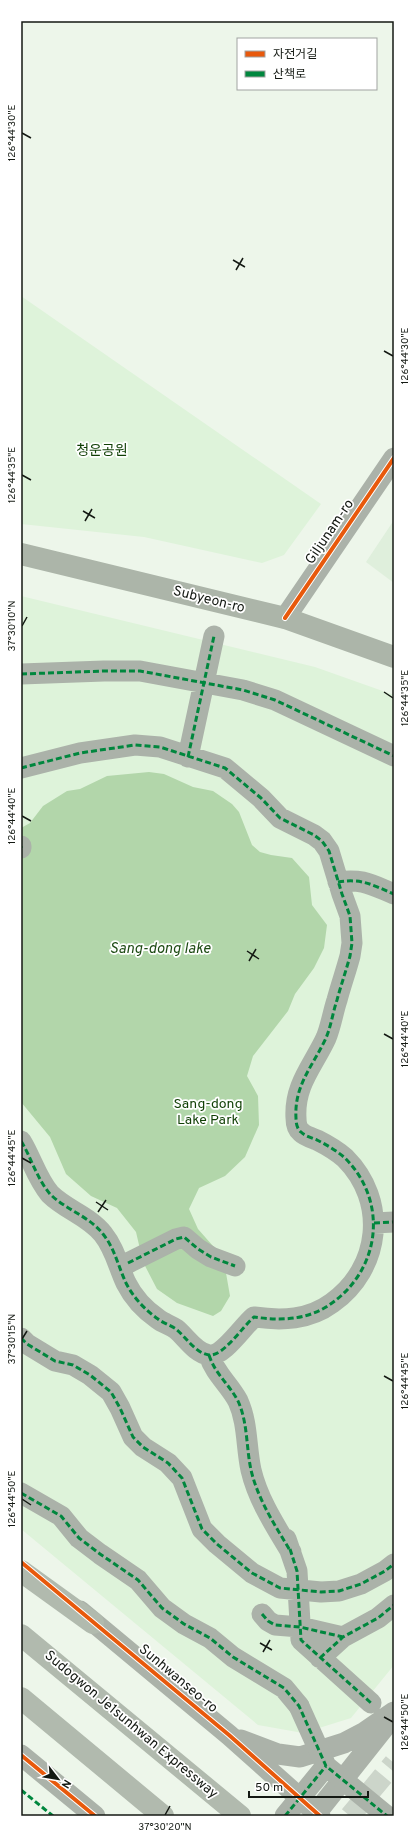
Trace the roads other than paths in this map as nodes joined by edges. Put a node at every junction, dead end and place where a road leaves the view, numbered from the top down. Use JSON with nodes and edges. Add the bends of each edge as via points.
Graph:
{"nodes":[{"id":1,"x":394,"y":458,"type":"edge"},
{"id":2,"x":21,"y":554,"type":"edge"},
{"id":3,"x":284,"y":618,"type":"junction"},
{"id":4,"x":214,"y":636,"type":"dead end"},
{"id":5,"x":394,"y":657,"type":"edge"},
{"id":6,"x":21,"y":674,"type":"edge"},
{"id":7,"x":204,"y":684,"type":"junction"},
{"id":8,"x":394,"y":756,"type":"edge"},
{"id":9,"x":188,"y":757,"type":"junction"},
{"id":10,"x":21,"y":768,"type":"edge"},
{"id":11,"x":338,"y":882,"type":"junction"},
{"id":12,"x":394,"y":894,"type":"edge"},
{"id":13,"x":21,"y":1141,"type":"edge"},
{"id":14,"x":384,"y":1223,"type":"edge"},
{"id":15,"x":134,"y":1260,"type":"dead end"},
{"id":16,"x":231,"y":1264,"type":"dead end"},
{"id":17,"x":21,"y":1338,"type":"edge"},
{"id":18,"x":209,"y":1355,"type":"junction"},
{"id":19,"x":21,"y":1493,"type":"edge"},
{"id":20,"x":284,"y":1532,"type":"dead end"},
{"id":21,"x":291,"y":1552,"type":"junction"},
{"id":22,"x":21,"y":1562,"type":"edge"},
{"id":23,"x":394,"y":1564,"type":"edge"},
{"id":24,"x":21,"y":1571,"type":"edge"},
{"id":25,"x":298,"y":1590,"type":"junction"},
{"id":26,"x":394,"y":1605,"type":"edge"},
{"id":27,"x":262,"y":1614,"type":"dead end"},
{"id":28,"x":93,"y":1623,"type":"junction"},
{"id":29,"x":300,"y":1627,"type":"junction"},
{"id":30,"x":21,"y":1635,"type":"edge"},
{"id":31,"x":343,"y":1637,"type":"junction"},
{"id":32,"x":320,"y":1658,"type":"junction"},
{"id":33,"x":21,"y":1698,"type":"edge"},
{"id":34,"x":371,"y":1703,"type":"dead end"},
{"id":35,"x":394,"y":1712,"type":"edge"},
{"id":36,"x":394,"y":1716,"type":"edge"},
{"id":37,"x":229,"y":1735,"type":"junction"},
{"id":38,"x":21,"y":1755,"type":"edge"},
{"id":39,"x":326,"y":1766,"type":"junction"},
{"id":40,"x":317,"y":1815,"type":"edge"},
{"id":41,"x":95,"y":1816,"type":"edge"},
{"id":42,"x":163,"y":1816,"type":"edge"},
{"id":43,"x":240,"y":1816,"type":"edge"},
{"id":44,"x":285,"y":1816,"type":"edge"},
{"id":45,"x":387,"y":1816,"type":"edge"}],
"edges":[{"from":1,"to":3,"type":"street","name":"Giljunam-ro"},
{"from":2,"to":3,"type":"main road","name":"Subyeon-ro"},
{"from":3,"to":5,"type":"main road","name":"Subyeon-ro"},
{"from":4,"to":7,"type":"street"},
{"from":6,"to":7,"type":"street","via":[[140,671]]},
{"from":7,"to":8,"type":"street","via":[[243,690],[275,700]]},
{"from":7,"to":9,"type":"street"},
{"from":9,"to":10,"type":"street","via":[[160,747],[135,745],[80,753]]},
{"from":9,"to":11,"type":"street","via":[[225,768],[261,798],[280,818],[322,841],[329,851]]},
{"from":11,"to":12,"type":"street","via":[[359,880]]},
{"from":11,"to":14,"type":"street","via":[[350,916],[350,956],[326,1037],[299,1088],[295,1118],[301,1132],[336,1151],[352,1166]]},
{"from":13,"to":18,"type":"street","via":[[49,1193],[67,1208],[93,1223],[111,1245],[126,1284],[141,1304],[154,1316],[176,1329],[200,1352]]},
{"from":14,"to":18,"type":"street","via":[[352,1284],[334,1302],[300,1318],[278,1320],[254,1317],[217,1354]]},
{"from":15,"to":16,"type":"street","via":[[184,1237],[198,1249]]},
{"from":17,"to":25,"type":"street","via":[[55,1361],[73,1365],[90,1375],[111,1392],[133,1437],[168,1463],[182,1478],[202,1529],[252,1573],[280,1588]]},
{"from":18,"to":21,"type":"street","via":[[213,1367],[237,1401],[244,1420],[251,1471],[274,1524]]},
{"from":19,"to":39,"type":"street","bridge":true,"via":[[61,1516],[79,1538],[138,1580],[162,1608],[210,1638],[233,1657],[284,1688],[299,1706]]},
{"from":20,"to":21,"type":"street"},
{"from":21,"to":25,"type":"street","via":[[297,1570]]},
{"from":22,"to":28,"type":"street","name":"Sunhwanseo-ro"},
{"from":23,"to":25,"type":"street","via":[[361,1584],[339,1591]]},
{"from":24,"to":28,"type":"highway"},
{"from":25,"to":29,"type":"street"},
{"from":26,"to":31,"type":"street","via":[[378,1618]]},
{"from":27,"to":29,"type":"street","via":[[275,1625]]},
{"from":28,"to":37,"type":"street","name":"Sunhwanseo-ro"},
{"from":29,"to":31,"type":"street"},
{"from":29,"to":32,"type":"street","via":[[301,1640]]},
{"from":30,"to":43,"type":"highway","name":"Sudogwon Je1sunhwan Expressway"},
{"from":31,"to":32,"type":"street"},
{"from":32,"to":34,"type":"street"},
{"from":33,"to":42,"type":"highway"},
{"from":35,"to":37,"type":"street","via":[[344,1743],[300,1757],[278,1754]]},
{"from":36,"to":40,"type":"street"},
{"from":37,"to":40,"type":"street","name":"Sunhwanseo-ro"},
{"from":38,"to":41,"type":"street"},
{"from":39,"to":44,"type":"street","bridge":true},
{"from":39,"to":45,"type":"street","bridge":true}]}
